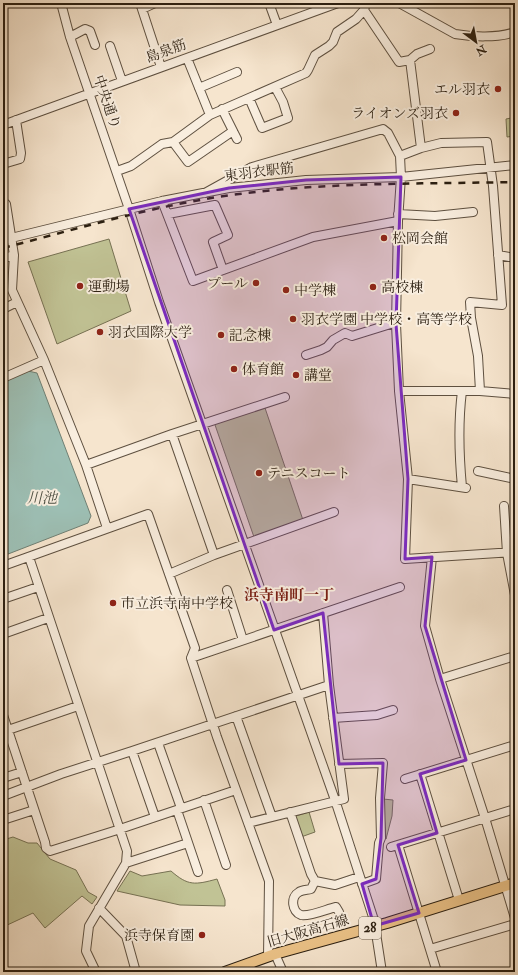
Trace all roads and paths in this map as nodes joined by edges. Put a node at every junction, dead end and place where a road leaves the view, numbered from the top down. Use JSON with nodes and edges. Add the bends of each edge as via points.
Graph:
{"nodes":[{"id":1,"x":61,"y":3,"type":"edge"},
{"id":2,"x":155,"y":3,"type":"edge"},
{"id":3,"x":269,"y":3,"type":"edge"},
{"id":4,"x":338,"y":3,"type":"edge"},
{"id":5,"x":399,"y":3,"type":"edge"},
{"id":6,"x":141,"y":6,"type":"edge"},
{"id":7,"x":365,"y":6,"type":"edge"},
{"id":8,"x":276,"y":25,"type":"junction"},
{"id":9,"x":515,"y":32,"type":"edge"},
{"id":10,"x":70,"y":36,"type":"junction"},
{"id":11,"x":95,"y":45,"type":"dead end"},
{"id":12,"x":110,"y":46,"type":"dead end"},
{"id":13,"x":430,"y":49,"type":"dead end"},
{"id":14,"x":187,"y":58,"type":"junction"},
{"id":15,"x":410,"y":60,"type":"junction"},
{"id":16,"x":160,"y":67,"type":"junction"},
{"id":17,"x":237,"y":72,"type":"dead end"},
{"id":18,"x":122,"y":81,"type":"junction"},
{"id":19,"x":275,"y":87,"type":"junction"},
{"id":20,"x":199,"y":88,"type":"junction"},
{"id":21,"x":90,"y":92,"type":"junction"},
{"id":22,"x":249,"y":98,"type":"junction"},
{"id":23,"x":222,"y":110,"type":"junction"},
{"id":24,"x":210,"y":115,"type":"junction"},
{"id":25,"x":16,"y":120,"type":"junction"},
{"id":26,"x":3,"y":124,"type":"edge"},
{"id":27,"x":173,"y":142,"type":"junction"},
{"id":28,"x":421,"y":148,"type":"junction"},
{"id":29,"x":400,"y":156,"type":"junction"},
{"id":30,"x":3,"y":164,"type":"edge"},
{"id":31,"x":515,"y":165,"type":"edge"},
{"id":32,"x":490,"y":167,"type":"junction"},
{"id":33,"x":117,"y":171,"type":"junction"},
{"id":34,"x":401,"y":177,"type":"junction"},
{"id":35,"x":205,"y":193,"type":"junction"},
{"id":36,"x":162,"y":201,"type":"junction"},
{"id":37,"x":3,"y":205,"type":"edge"},
{"id":38,"x":130,"y":209,"type":"junction"},
{"id":39,"x":473,"y":212,"type":"dead end"},
{"id":40,"x":168,"y":214,"type":"junction"},
{"id":41,"x":398,"y":217,"type":"junction"},
{"id":42,"x":12,"y":238,"type":"junction"},
{"id":43,"x":3,"y":240,"type":"edge"},
{"id":44,"x":14,"y":255,"type":"junction"},
{"id":45,"x":498,"y":255,"type":"junction"},
{"id":46,"x":3,"y":258,"type":"edge"},
{"id":47,"x":515,"y":258,"type":"edge"},
{"id":48,"x":223,"y":270,"type":"junction"},
{"id":49,"x":17,"y":302,"type":"junction"},
{"id":50,"x":3,"y":309,"type":"edge"},
{"id":51,"x":397,"y":322,"type":"junction"},
{"id":52,"x":306,"y":355,"type":"dead end"},
{"id":53,"x":44,"y":360,"type":"junction"},
{"id":54,"x":3,"y":378,"type":"edge"},
{"id":55,"x":399,"y":391,"type":"junction"},
{"id":56,"x":462,"y":391,"type":"junction"},
{"id":57,"x":480,"y":391,"type":"junction"},
{"id":58,"x":515,"y":394,"type":"edge"},
{"id":59,"x":285,"y":397,"type":"dead end"},
{"id":60,"x":203,"y":424,"type":"junction"},
{"id":61,"x":172,"y":434,"type":"junction"},
{"id":62,"x":86,"y":465,"type":"junction"},
{"id":63,"x":478,"y":471,"type":"dead end"},
{"id":64,"x":408,"y":479,"type":"junction"},
{"id":65,"x":515,"y":479,"type":"edge"},
{"id":66,"x":504,"y":506,"type":"dead end"},
{"id":67,"x":334,"y":512,"type":"dead end"},
{"id":68,"x":107,"y":528,"type":"junction"},
{"id":69,"x":245,"y":544,"type":"junction"},
{"id":70,"x":511,"y":552,"type":"edge"},
{"id":71,"x":214,"y":555,"type":"junction"},
{"id":72,"x":29,"y":557,"type":"junction"},
{"id":73,"x":432,"y":558,"type":"junction"},
{"id":74,"x":3,"y":566,"type":"edge"},
{"id":75,"x":169,"y":574,"type":"junction"},
{"id":76,"x":38,"y":587,"type":"junction"},
{"id":77,"x":400,"y":587,"type":"dead end"},
{"id":78,"x":227,"y":590,"type":"dead end"},
{"id":79,"x":515,"y":595,"type":"edge"},
{"id":80,"x":3,"y":598,"type":"edge"},
{"id":81,"x":323,"y":613,"type":"junction"},
{"id":82,"x":48,"y":618,"type":"junction"},
{"id":83,"x":274,"y":630,"type":"junction"},
{"id":84,"x":3,"y":634,"type":"edge"},
{"id":85,"x":243,"y":640,"type":"junction"},
{"id":86,"x":515,"y":656,"type":"edge"},
{"id":87,"x":191,"y":658,"type":"junction"},
{"id":88,"x":440,"y":679,"type":"junction"},
{"id":89,"x":329,"y":685,"type":"junction"},
{"id":90,"x":297,"y":695,"type":"junction"},
{"id":91,"x":78,"y":706,"type":"junction"},
{"id":92,"x":393,"y":710,"type":"dead end"},
{"id":93,"x":236,"y":716,"type":"junction"},
{"id":94,"x":333,"y":718,"type":"junction"},
{"id":95,"x":5,"y":722,"type":"edge"},
{"id":96,"x":213,"y":724,"type":"junction"},
{"id":97,"x":158,"y":743,"type":"junction"},
{"id":98,"x":515,"y":745,"type":"edge"},
{"id":99,"x":132,"y":751,"type":"junction"},
{"id":100,"x":466,"y":760,"type":"junction"},
{"id":101,"x":97,"y":763,"type":"junction"},
{"id":102,"x":339,"y":764,"type":"junction"},
{"id":103,"x":22,"y":772,"type":"junction"},
{"id":104,"x":420,"y":774,"type":"junction"},
{"id":105,"x":3,"y":778,"type":"edge"},
{"id":106,"x":405,"y":779,"type":"dead end"},
{"id":107,"x":26,"y":787,"type":"junction"},
{"id":108,"x":236,"y":790,"type":"junction"},
{"id":109,"x":3,"y":796,"type":"edge"},
{"id":110,"x":204,"y":800,"type":"junction"},
{"id":111,"x":335,"y":800,"type":"junction"},
{"id":112,"x":179,"y":809,"type":"junction"},
{"id":113,"x":515,"y":809,"type":"edge"},
{"id":114,"x":34,"y":810,"type":"junction"},
{"id":115,"x":290,"y":812,"type":"junction"},
{"id":116,"x":155,"y":817,"type":"junction"},
{"id":117,"x":272,"y":817,"type":"junction"},
{"id":118,"x":485,"y":818,"type":"junction"},
{"id":119,"x":3,"y":820,"type":"edge"},
{"id":120,"x":248,"y":823,"type":"junction"},
{"id":121,"x":119,"y":829,"type":"junction"},
{"id":122,"x":437,"y":833,"type":"junction"},
{"id":123,"x":188,"y":843,"type":"junction"},
{"id":124,"x":126,"y":863,"type":"junction"},
{"id":125,"x":226,"y":865,"type":"dead end"},
{"id":126,"x":198,"y":872,"type":"dead end"},
{"id":127,"x":361,"y":880,"type":"junction"},
{"id":128,"x":315,"y":881,"type":"junction"},
{"id":129,"x":510,"y":885,"type":"edge"},
{"id":130,"x":459,"y":900,"type":"junction"},
{"id":131,"x":99,"y":908,"type":"junction"},
{"id":132,"x":419,"y":913,"type":"junction"},
{"id":133,"x":515,"y":918,"type":"edge"},
{"id":134,"x":340,"y":921,"type":"dead end"},
{"id":135,"x":515,"y":924,"type":"edge"},
{"id":136,"x":374,"y":926,"type":"junction"},
{"id":137,"x":430,"y":949,"type":"junction"},
{"id":138,"x":272,"y":956,"type":"junction"},
{"id":139,"x":96,"y":972,"type":"edge"},
{"id":140,"x":136,"y":972,"type":"edge"},
{"id":141,"x":225,"y":972,"type":"edge"},
{"id":142,"x":283,"y":972,"type":"edge"},
{"id":143,"x":382,"y":972,"type":"edge"},
{"id":144,"x":437,"y":972,"type":"edge"}],
"edges":[{"from":1,"to":10,"type":"street","name":"中央通り"},
{"from":2,"to":6,"type":"street"},
{"from":3,"to":8,"type":"street"},
{"from":4,"to":8,"type":"street","name":"島泉筋"},
{"from":5,"to":9,"type":"street","via":[[455,34],[482,36]]},
{"from":6,"to":16,"type":"street"},
{"from":7,"to":15,"type":"street","via":[[399,62]]},
{"from":7,"to":19,"type":"street","via":[[356,19],[337,32],[333,42],[315,56],[306,73]]},
{"from":8,"to":14,"type":"street","name":"島泉筋"},
{"from":10,"to":11,"type":"street","via":[[85,29],[90,30]]},
{"from":10,"to":21,"type":"street","name":"中央通り"},
{"from":12,"to":18,"type":"street"},
{"from":13,"to":15,"type":"street"},
{"from":14,"to":16,"type":"street","name":"島泉筋"},
{"from":14,"to":20,"type":"street"},
{"from":15,"to":28,"type":"street"},
{"from":16,"to":18,"type":"street","name":"島泉筋"},
{"from":17,"to":20,"type":"street"},
{"from":18,"to":21,"type":"street","name":"島泉筋"},
{"from":19,"to":22,"type":"street"},
{"from":19,"to":22,"type":"street","via":[[288,118],[262,128]]},
{"from":20,"to":24,"type":"street"},
{"from":21,"to":25,"type":"street","name":"島泉筋"},
{"from":21,"to":33,"type":"street","name":"中央通り"},
{"from":22,"to":23,"type":"street"},
{"from":23,"to":24,"type":"street"},
{"from":23,"to":27,"type":"street","via":[[235,135],[188,162]]},
{"from":24,"to":27,"type":"street"},
{"from":25,"to":26,"type":"street","name":"島泉筋"},
{"from":25,"to":30,"type":"street","via":[[20,159]]},
{"from":27,"to":33,"type":"street","via":[[162,144],[131,166]]},
{"from":28,"to":29,"type":"street"},
{"from":28,"to":32,"type":"street","via":[[441,143],[487,142]]},
{"from":29,"to":34,"type":"street"},
{"from":29,"to":35,"type":"street","via":[[388,133],[383,129],[252,167]]},
{"from":31,"to":32,"type":"street","name":"東羽衣駅筋"},
{"from":32,"to":34,"type":"street","name":"東羽衣駅筋"},
{"from":32,"to":45,"type":"street"},
{"from":33,"to":38,"type":"street","name":"中央通り"},
{"from":34,"to":35,"type":"street","name":"東羽衣駅筋","via":[[306,180]]},
{"from":34,"to":41,"type":"street"},
{"from":35,"to":36,"type":"street","name":"東羽衣駅筋"},
{"from":36,"to":38,"type":"street","name":"東羽衣駅筋"},
{"from":36,"to":40,"type":"street"},
{"from":37,"to":42,"type":"street","via":[[6,204]]},
{"from":38,"to":42,"type":"street","name":"東羽衣駅筋"},
{"from":38,"to":60,"type":"street","name":"中央通り","via":[[159,302]]},
{"from":39,"to":41,"type":"street"},
{"from":40,"to":48,"type":"street","via":[[193,281]]},
{"from":40,"to":48,"type":"street","via":[[215,205],[228,235],[213,242]]},
{"from":41,"to":48,"type":"street","via":[[312,237]]},
{"from":41,"to":51,"type":"street"},
{"from":42,"to":43,"type":"street","name":"東羽衣駅筋"},
{"from":42,"to":44,"type":"street"},
{"from":44,"to":46,"type":"street"},
{"from":44,"to":49,"type":"street","via":[[12,290]]},
{"from":45,"to":47,"type":"street"},
{"from":45,"to":57,"type":"street","via":[[502,305],[470,302]]},
{"from":49,"to":50,"type":"street"},
{"from":49,"to":53,"type":"street"},
{"from":51,"to":52,"type":"street","via":[[352,336],[345,333],[327,347]]},
{"from":51,"to":55,"type":"street"},
{"from":53,"to":54,"type":"street"},
{"from":53,"to":62,"type":"street"},
{"from":55,"to":56,"type":"street"},
{"from":55,"to":64,"type":"street"},
{"from":56,"to":57,"type":"street"},
{"from":56,"to":64,"type":"street","via":[[459,450],[464,488]]},
{"from":57,"to":58,"type":"street"},
{"from":59,"to":60,"type":"street"},
{"from":60,"to":61,"type":"street"},
{"from":60,"to":69,"type":"street","name":"中央通り"},
{"from":61,"to":62,"type":"street"},
{"from":61,"to":71,"type":"street"},
{"from":62,"to":68,"type":"street"},
{"from":63,"to":65,"type":"street"},
{"from":64,"to":73,"type":"street","via":[[405,559]]},
{"from":66,"to":70,"type":"street"},
{"from":67,"to":69,"type":"street"},
{"from":68,"to":72,"type":"street"},
{"from":68,"to":75,"type":"street","via":[[148,514]]},
{"from":69,"to":71,"type":"street"},
{"from":69,"to":83,"type":"street","name":"中央通り"},
{"from":70,"to":73,"type":"street"},
{"from":70,"to":79,"type":"street"},
{"from":71,"to":75,"type":"street"},
{"from":72,"to":74,"type":"street"},
{"from":72,"to":76,"type":"street"},
{"from":73,"to":88,"type":"street","via":[[425,626]]},
{"from":75,"to":87,"type":"street","via":[[195,648]]},
{"from":76,"to":80,"type":"street"},
{"from":76,"to":82,"type":"street"},
{"from":77,"to":81,"type":"street"},
{"from":78,"to":85,"type":"street"},
{"from":81,"to":83,"type":"street"},
{"from":81,"to":89,"type":"street"},
{"from":82,"to":84,"type":"street"},
{"from":82,"to":91,"type":"street"},
{"from":83,"to":85,"type":"street"},
{"from":83,"to":90,"type":"street","name":"中央通り"},
{"from":85,"to":87,"type":"street"},
{"from":86,"to":88,"type":"street"},
{"from":87,"to":96,"type":"street"},
{"from":88,"to":100,"type":"street"},
{"from":89,"to":90,"type":"street"},
{"from":89,"to":94,"type":"street"},
{"from":90,"to":93,"type":"street"},
{"from":90,"to":111,"type":"street","name":"中央通り"},
{"from":91,"to":95,"type":"street"},
{"from":91,"to":101,"type":"street"},
{"from":92,"to":94,"type":"street","via":[[377,715]]},
{"from":93,"to":96,"type":"street"},
{"from":93,"to":117,"type":"street"},
{"from":94,"to":102,"type":"street"},
{"from":95,"to":103,"type":"street"},
{"from":96,"to":97,"type":"street"},
{"from":96,"to":108,"type":"street"},
{"from":97,"to":99,"type":"street"},
{"from":97,"to":112,"type":"street"},
{"from":98,"to":100,"type":"street"},
{"from":99,"to":101,"type":"street"},
{"from":99,"to":116,"type":"street"},
{"from":100,"to":104,"type":"street"},
{"from":100,"to":118,"type":"street"},
{"from":101,"to":107,"type":"street"},
{"from":101,"to":121,"type":"street"},
{"from":102,"to":111,"type":"street","via":[[344,799]]},
{"from":102,"to":127,"type":"street","via":[[383,763],[380,798],[381,838],[376,879]]},
{"from":103,"to":105,"type":"street"},
{"from":103,"to":107,"type":"street"},
{"from":104,"to":106,"type":"street"},
{"from":104,"to":122,"type":"street"},
{"from":107,"to":109,"type":"street"},
{"from":107,"to":114,"type":"street"},
{"from":108,"to":110,"type":"street"},
{"from":108,"to":120,"type":"street"},
{"from":110,"to":112,"type":"street"},
{"from":110,"to":125,"type":"street"},
{"from":111,"to":115,"type":"street"},
{"from":111,"to":127,"type":"street","name":"中央通り"},
{"from":112,"to":116,"type":"street"},
{"from":112,"to":123,"type":"street"},
{"from":113,"to":118,"type":"street"},
{"from":114,"to":119,"type":"street"},
{"from":114,"to":121,"type":"street","via":[[46,848],[50,851]]},
{"from":115,"to":117,"type":"street"},
{"from":115,"to":128,"type":"street"},
{"from":116,"to":121,"type":"street"},
{"from":117,"to":120,"type":"street"},
{"from":118,"to":122,"type":"street"},
{"from":118,"to":129,"type":"street"},
{"from":120,"to":138,"type":"street","via":[[269,881]]},
{"from":121,"to":124,"type":"street","via":[[127,851]]},
{"from":122,"to":130,"type":"street"},
{"from":122,"to":132,"type":"street","via":[[394,846]]},
{"from":123,"to":124,"type":"street"},
{"from":123,"to":126,"type":"street"},
{"from":124,"to":131,"type":"street"},
{"from":127,"to":128,"type":"street","via":[[335,885]]},
{"from":127,"to":136,"type":"street","name":"中央通り"},
{"from":128,"to":134,"type":"street","via":[[311,889],[298,892],[294,897],[295,910],[299,915],[306,916],[336,907]]},
{"from":129,"to":130,"type":"main road","name":"旧大阪高石線","number":"28"},
{"from":129,"to":133,"type":"street"},
{"from":130,"to":132,"type":"main road","name":"旧大阪高石線","number":"28"},
{"from":131,"to":139,"type":"street","via":[[89,926],[86,951]]},
{"from":131,"to":140,"type":"street","via":[[126,936]]},
{"from":132,"to":136,"type":"main road","name":"旧大阪高石線","number":"28"},
{"from":132,"to":137,"type":"street"},
{"from":135,"to":137,"type":"street"},
{"from":136,"to":138,"type":"main road","name":"旧大阪高石線","number":"28"},
{"from":136,"to":143,"type":"street","name":"中央通り"},
{"from":137,"to":144,"type":"street"},
{"from":138,"to":141,"type":"main road","name":"旧大阪高石線","number":"28"},
{"from":138,"to":142,"type":"street"}]}
